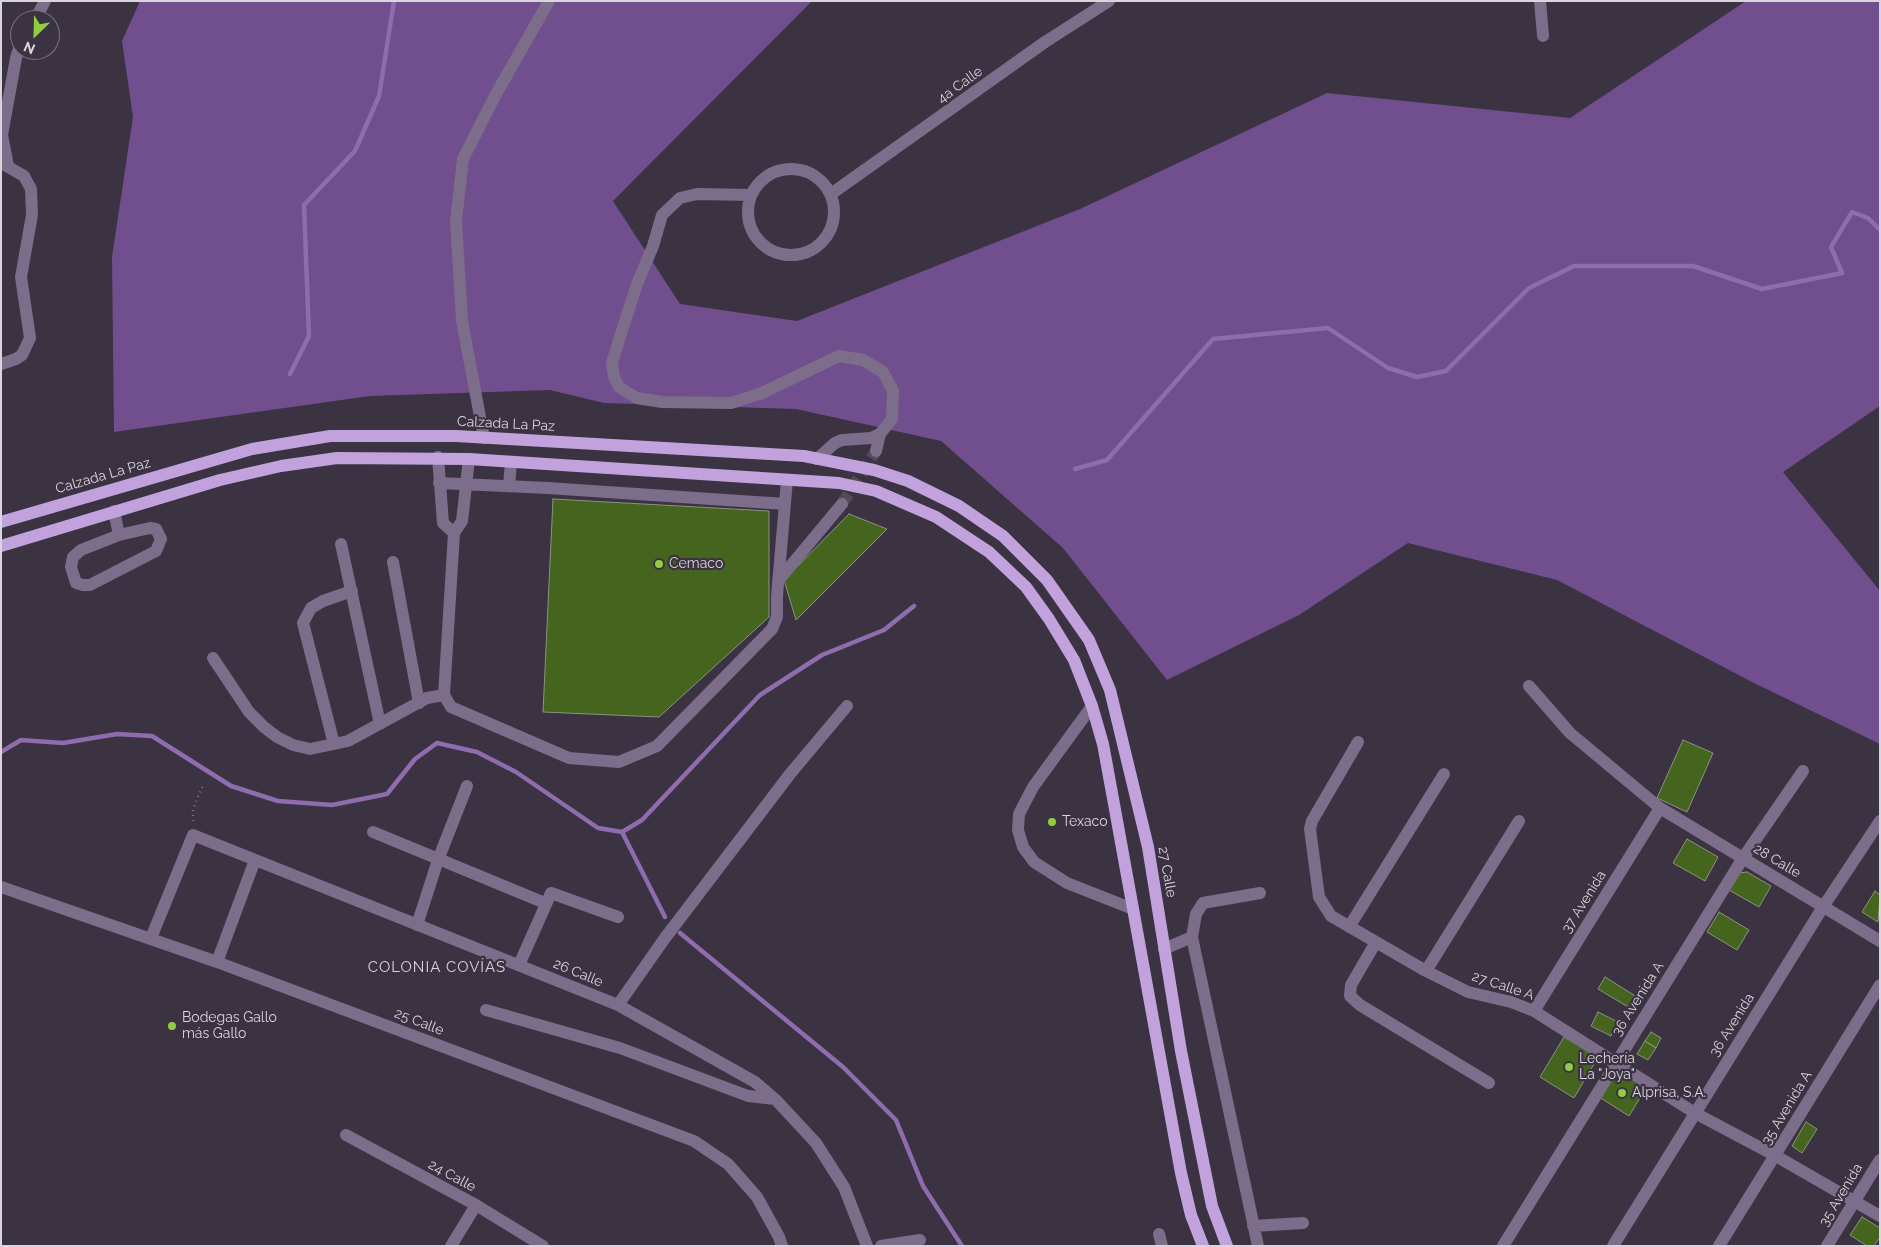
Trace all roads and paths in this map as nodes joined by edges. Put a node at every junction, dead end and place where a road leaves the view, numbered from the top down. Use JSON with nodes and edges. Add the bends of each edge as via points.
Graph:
{"nodes":[{"id":1,"x":549,"y":1,"type":"edge"},
{"id":2,"x":1109,"y":1,"type":"edge"},
{"id":3,"x":1540,"y":1,"type":"edge"},
{"id":4,"x":1542,"y":36,"type":"dead end"},
{"id":5,"x":16,"y":60,"type":"edge"},
{"id":6,"x":2,"y":135,"type":"edge"},
{"id":7,"x":5,"y":165,"type":"edge"},
{"id":8,"x":831,"y":194,"type":"junction"},
{"id":9,"x":751,"y":195,"type":"junction"},
{"id":10,"x":1,"y":364,"type":"edge"},
{"id":11,"x":880,"y":434,"type":"junction"},
{"id":12,"x":484,"y":438,"type":"junction"},
{"id":13,"x":876,"y":451,"type":"tunnel mouth"},
{"id":14,"x":438,"y":457,"type":"junction"},
{"id":15,"x":470,"y":459,"type":"junction"},
{"id":16,"x":818,"y":459,"type":"junction"},
{"id":17,"x":511,"y":462,"type":"junction"},
{"id":18,"x":788,"y":480,"type":"junction"},
{"id":19,"x":440,"y":483,"type":"junction"},
{"id":20,"x":466,"y":484,"type":"junction"},
{"id":21,"x":509,"y":486,"type":"junction"},
{"id":22,"x":785,"y":504,"type":"junction"},
{"id":23,"x":842,"y":504,"type":"tunnel mouth"},
{"id":24,"x":114,"y":511,"type":"junction"},
{"id":25,"x":1,"y":522,"type":"edge"},
{"id":26,"x":454,"y":532,"type":"junction"},
{"id":27,"x":119,"y":536,"type":"junction"},
{"id":28,"x":1003,"y":536,"type":"joint"},
{"id":29,"x":342,"y":544,"type":"dead end"},
{"id":30,"x":1,"y":546,"type":"edge"},
{"id":31,"x":393,"y":562,"type":"dead end"},
{"id":32,"x":778,"y":580,"type":"junction"},
{"id":33,"x":352,"y":591,"type":"junction"},
{"id":34,"x":213,"y":658,"type":"dead end"},
{"id":35,"x":1529,"y":686,"type":"dead end"},
{"id":36,"x":444,"y":695,"type":"junction"},
{"id":37,"x":419,"y":703,"type":"junction"},
{"id":38,"x":847,"y":706,"type":"dead end"},
{"id":39,"x":1092,"y":706,"type":"junction"},
{"id":40,"x":380,"y":724,"type":"junction"},
{"id":41,"x":1358,"y":742,"type":"dead end"},
{"id":42,"x":334,"y":744,"type":"junction"},
{"id":43,"x":1803,"y":771,"type":"dead end"},
{"id":44,"x":1444,"y":774,"type":"dead end"},
{"id":45,"x":203,"y":785,"type":"dead end"},
{"id":46,"x":467,"y":786,"type":"dead end"},
{"id":47,"x":1660,"y":808,"type":"junction"},
{"id":48,"x":1519,"y":821,"type":"dead end"},
{"id":49,"x":1880,"y":821,"type":"edge"},
{"id":50,"x":372,"y":832,"type":"dead end"},
{"id":51,"x":193,"y":835,"type":"junction"},
{"id":52,"x":1743,"y":858,"type":"junction"},
{"id":53,"x":255,"y":860,"type":"junction"},
{"id":54,"x":438,"y":860,"type":"junction"},
{"id":55,"x":1,"y":887,"type":"edge"},
{"id":56,"x":1260,"y":893,"type":"dead end"},
{"id":57,"x":545,"y":903,"type":"junction"},
{"id":58,"x":1823,"y":906,"type":"junction"},
{"id":59,"x":1133,"y":909,"type":"junction"},
{"id":60,"x":618,"y":917,"type":"dead end"},
{"id":61,"x":417,"y":925,"type":"junction"},
{"id":62,"x":1349,"y":927,"type":"junction"},
{"id":63,"x":1192,"y":937,"type":"junction"},
{"id":64,"x":151,"y":938,"type":"junction"},
{"id":65,"x":1880,"y":941,"type":"edge"},
{"id":66,"x":1376,"y":942,"type":"junction"},
{"id":67,"x":1164,"y":949,"type":"junction"},
{"id":68,"x":217,"y":962,"type":"junction"},
{"id":69,"x":518,"y":966,"type":"junction"},
{"id":70,"x":1426,"y":971,"type":"junction"},
{"id":71,"x":1880,"y":985,"type":"edge"},
{"id":72,"x":618,"y":1005,"type":"junction"},
{"id":73,"x":486,"y":1010,"type":"dead end"},
{"id":74,"x":1534,"y":1011,"type":"junction"},
{"id":75,"x":1615,"y":1065,"type":"junction"},
{"id":76,"x":1489,"y":1083,"type":"dead end"},
{"id":77,"x":776,"y":1100,"type":"junction"},
{"id":78,"x":1694,"y":1114,"type":"junction"},
{"id":79,"x":346,"y":1135,"type":"dead end"},
{"id":80,"x":1776,"y":1156,"type":"junction"},
{"id":81,"x":1880,"y":1160,"type":"edge"},
{"id":82,"x":1854,"y":1202,"type":"junction"},
{"id":83,"x":476,"y":1205,"type":"junction"},
{"id":84,"x":1880,"y":1216,"type":"edge"},
{"id":85,"x":1303,"y":1222,"type":"dead end"},
{"id":86,"x":1253,"y":1226,"type":"junction"},
{"id":87,"x":920,"y":1240,"type":"dead end"},
{"id":88,"x":451,"y":1246,"type":"edge"},
{"id":89,"x":542,"y":1246,"type":"edge"},
{"id":90,"x":782,"y":1246,"type":"edge"},
{"id":91,"x":867,"y":1246,"type":"edge"},
{"id":92,"x":881,"y":1246,"type":"edge"},
{"id":93,"x":1203,"y":1246,"type":"edge"},
{"id":94,"x":1227,"y":1246,"type":"edge"},
{"id":95,"x":1258,"y":1246,"type":"edge"},
{"id":96,"x":1503,"y":1246,"type":"edge"},
{"id":97,"x":1613,"y":1246,"type":"edge"},
{"id":98,"x":1719,"y":1246,"type":"edge"},
{"id":99,"x":1828,"y":1246,"type":"edge"}],
"edges":[{"from":1,"to":12,"type":"street","via":[[463,159],[456,221],[462,322]]},
{"from":2,"to":8,"type":"street","name":"4a Calle","via":[[1045,42]]},
{"from":3,"to":4,"type":"street"},
{"from":5,"to":6,"type":"street"},
{"from":6,"to":7,"type":"street"},
{"from":7,"to":10,"type":"street","via":[[24,176],[31,189],[32,215],[21,277],[30,338],[22,355]]},
{"from":8,"to":9,"type":"street","via":[[811,174],[790,169],[770,174]]},
{"from":8,"to":9,"type":"street","via":[[833,222],[828,236],[806,253],[791,255],[771,250],[755,236],[749,222]]},
{"from":9,"to":11,"type":"street","via":[[697,194],[680,198],[662,215],[612,363],[619,387],[637,398],[662,402],[731,403],[762,393],[839,356],[863,360],[883,372],[893,392],[892,419]]},
{"from":11,"to":13,"type":"street"},
{"from":11,"to":16,"type":"street","via":[[834,443]]},
{"from":12,"to":16,"type":"main road","name":"Calzada La Paz"},
{"from":12,"to":25,"type":"main road","name":"Calzada La Paz","via":[[330,436],[252,449]]},
{"from":14,"to":15,"type":"main road"},
{"from":14,"to":19,"type":"street"},
{"from":14,"to":24,"type":"main road","via":[[337,458],[280,466]]},
{"from":15,"to":17,"type":"main road"},
{"from":15,"to":20,"type":"street"},
{"from":16,"to":28,"type":"main road","name":"Calzada La Paz","via":[[874,470],[908,481],[959,506]]},
{"from":17,"to":18,"type":"main road"},
{"from":17,"to":21,"type":"street"},
{"from":18,"to":22,"type":"street"},
{"from":18,"to":39,"type":"main road","via":[[876,491],[936,517],[989,552],[1026,587],[1049,619],[1074,660]]},
{"from":19,"to":20,"type":"street"},
{"from":19,"to":26,"type":"street","via":[[443,523]]},
{"from":20,"to":21,"type":"street"},
{"from":20,"to":26,"type":"street","via":[[462,521]]},
{"from":21,"to":22,"type":"street"},
{"from":22,"to":32,"type":"street"},
{"from":23,"to":32,"type":"street"},
{"from":24,"to":27,"type":"street"},
{"from":24,"to":30,"type":"main road"},
{"from":26,"to":36,"type":"street"},
{"from":27,"to":27,"type":"street","via":[[81,550],[73,557],[71,567],[76,583],[90,584],[156,551],[161,538],[156,529],[150,528]]},
{"from":28,"to":67,"type":"main road","name":"27 Calle","via":[[1068,606],[1089,640],[1110,690],[1146,838]]},
{"from":29,"to":33,"type":"street"},
{"from":31,"to":37,"type":"street"},
{"from":32,"to":36,"type":"street","via":[[777,617],[772,629],[656,746],[619,762],[569,758],[451,707]]},
{"from":33,"to":40,"type":"street"},
{"from":33,"to":42,"type":"street","via":[[311,608],[304,623]]},
{"from":34,"to":42,"type":"street","via":[[248,712],[278,738],[310,749]]},
{"from":35,"to":47,"type":"street","name":"28 Calle","via":[[1570,733]]},
{"from":36,"to":37,"type":"street"},
{"from":37,"to":40,"type":"street"},
{"from":38,"to":72,"type":"street","via":[[784,782]]},
{"from":39,"to":59,"type":"main road","via":[[1103,744]]},
{"from":39,"to":59,"type":"street","via":[[1033,787],[1020,814],[1018,830],[1023,847],[1034,862],[1067,883]]},
{"from":40,"to":42,"type":"street","via":[[348,741]]},
{"from":41,"to":62,"type":"street","name":"27 Calle A","via":[[1310,829],[1321,904],[1330,916]]},
{"from":43,"to":52,"type":"street","name":"36 Avenida A"},
{"from":44,"to":62,"type":"street"},
{"from":45,"to":51,"type":"path","via":[[192,809]]},
{"from":46,"to":54,"type":"street"},
{"from":47,"to":52,"type":"street","name":"28 Calle"},
{"from":47,"to":74,"type":"street","name":"37 Avenida"},
{"from":48,"to":70,"type":"street"},
{"from":49,"to":58,"type":"street","name":"36 Avenida"},
{"from":50,"to":54,"type":"street"},
{"from":51,"to":53,"type":"street","name":"26 Calle"},
{"from":51,"to":64,"type":"street"},
{"from":52,"to":58,"type":"street","name":"28 Calle"},
{"from":52,"to":75,"type":"street","name":"36 Avenida A"},
{"from":53,"to":61,"type":"street","name":"26 Calle"},
{"from":53,"to":68,"type":"street"},
{"from":54,"to":57,"type":"street"},
{"from":54,"to":61,"type":"street"},
{"from":55,"to":64,"type":"street","name":"25 Calle"},
{"from":56,"to":63,"type":"street","via":[[1203,903],[1196,914]]},
{"from":57,"to":60,"type":"street","via":[[551,893],[556,893]]},
{"from":57,"to":69,"type":"street"},
{"from":58,"to":65,"type":"street","name":"28 Calle"},
{"from":58,"to":78,"type":"street","name":"36 Avenida"},
{"from":59,"to":93,"type":"main road","via":[[1181,1173],[1191,1215]]},
{"from":61,"to":69,"type":"street","name":"26 Calle"},
{"from":62,"to":66,"type":"street","name":"27 Calle A"},
{"from":63,"to":67,"type":"street"},
{"from":63,"to":86,"type":"street"},
{"from":64,"to":68,"type":"street","name":"25 Calle"},
{"from":66,"to":70,"type":"street","name":"27 Calle A"},
{"from":66,"to":76,"type":"street","via":[[1351,985],[1350,996]]},
{"from":67,"to":94,"type":"main road","name":"27 Calle","via":[[1212,1206]]},
{"from":68,"to":90,"type":"street","name":"25 Calle","via":[[694,1141],[728,1164],[757,1197]]},
{"from":69,"to":72,"type":"street","name":"26 Calle"},
{"from":70,"to":74,"type":"street","name":"27 Calle A","via":[[1468,992]]},
{"from":71,"to":80,"type":"street","name":"35 Avenida A"},
{"from":72,"to":77,"type":"street","name":"26 Calle","via":[[755,1082]]},
{"from":73,"to":77,"type":"street","via":[[620,1048],[748,1096]]},
{"from":74,"to":75,"type":"street","name":"27 Calle A"},
{"from":75,"to":78,"type":"street","name":"27 Calle A"},
{"from":75,"to":96,"type":"street","name":"36 Avenida A"},
{"from":77,"to":91,"type":"street","name":"26 Calle","via":[[816,1143],[844,1187]]},
{"from":78,"to":80,"type":"street","name":"27 Calle A"},
{"from":78,"to":97,"type":"street","name":"36 Avenida"},
{"from":79,"to":83,"type":"street","name":"24 Calle"},
{"from":80,"to":82,"type":"street","name":"27 Calle A"},
{"from":80,"to":98,"type":"street","name":"35 Avenida A"},
{"from":81,"to":82,"type":"street","name":"35 Avenida"},
{"from":82,"to":84,"type":"street","name":"27 Calle A"},
{"from":82,"to":99,"type":"street","name":"35 Avenida"},
{"from":83,"to":88,"type":"street"},
{"from":83,"to":89,"type":"street","name":"24 Calle"},
{"from":85,"to":86,"type":"street"},
{"from":86,"to":95,"type":"street"},
{"from":87,"to":92,"type":"street"}]}
